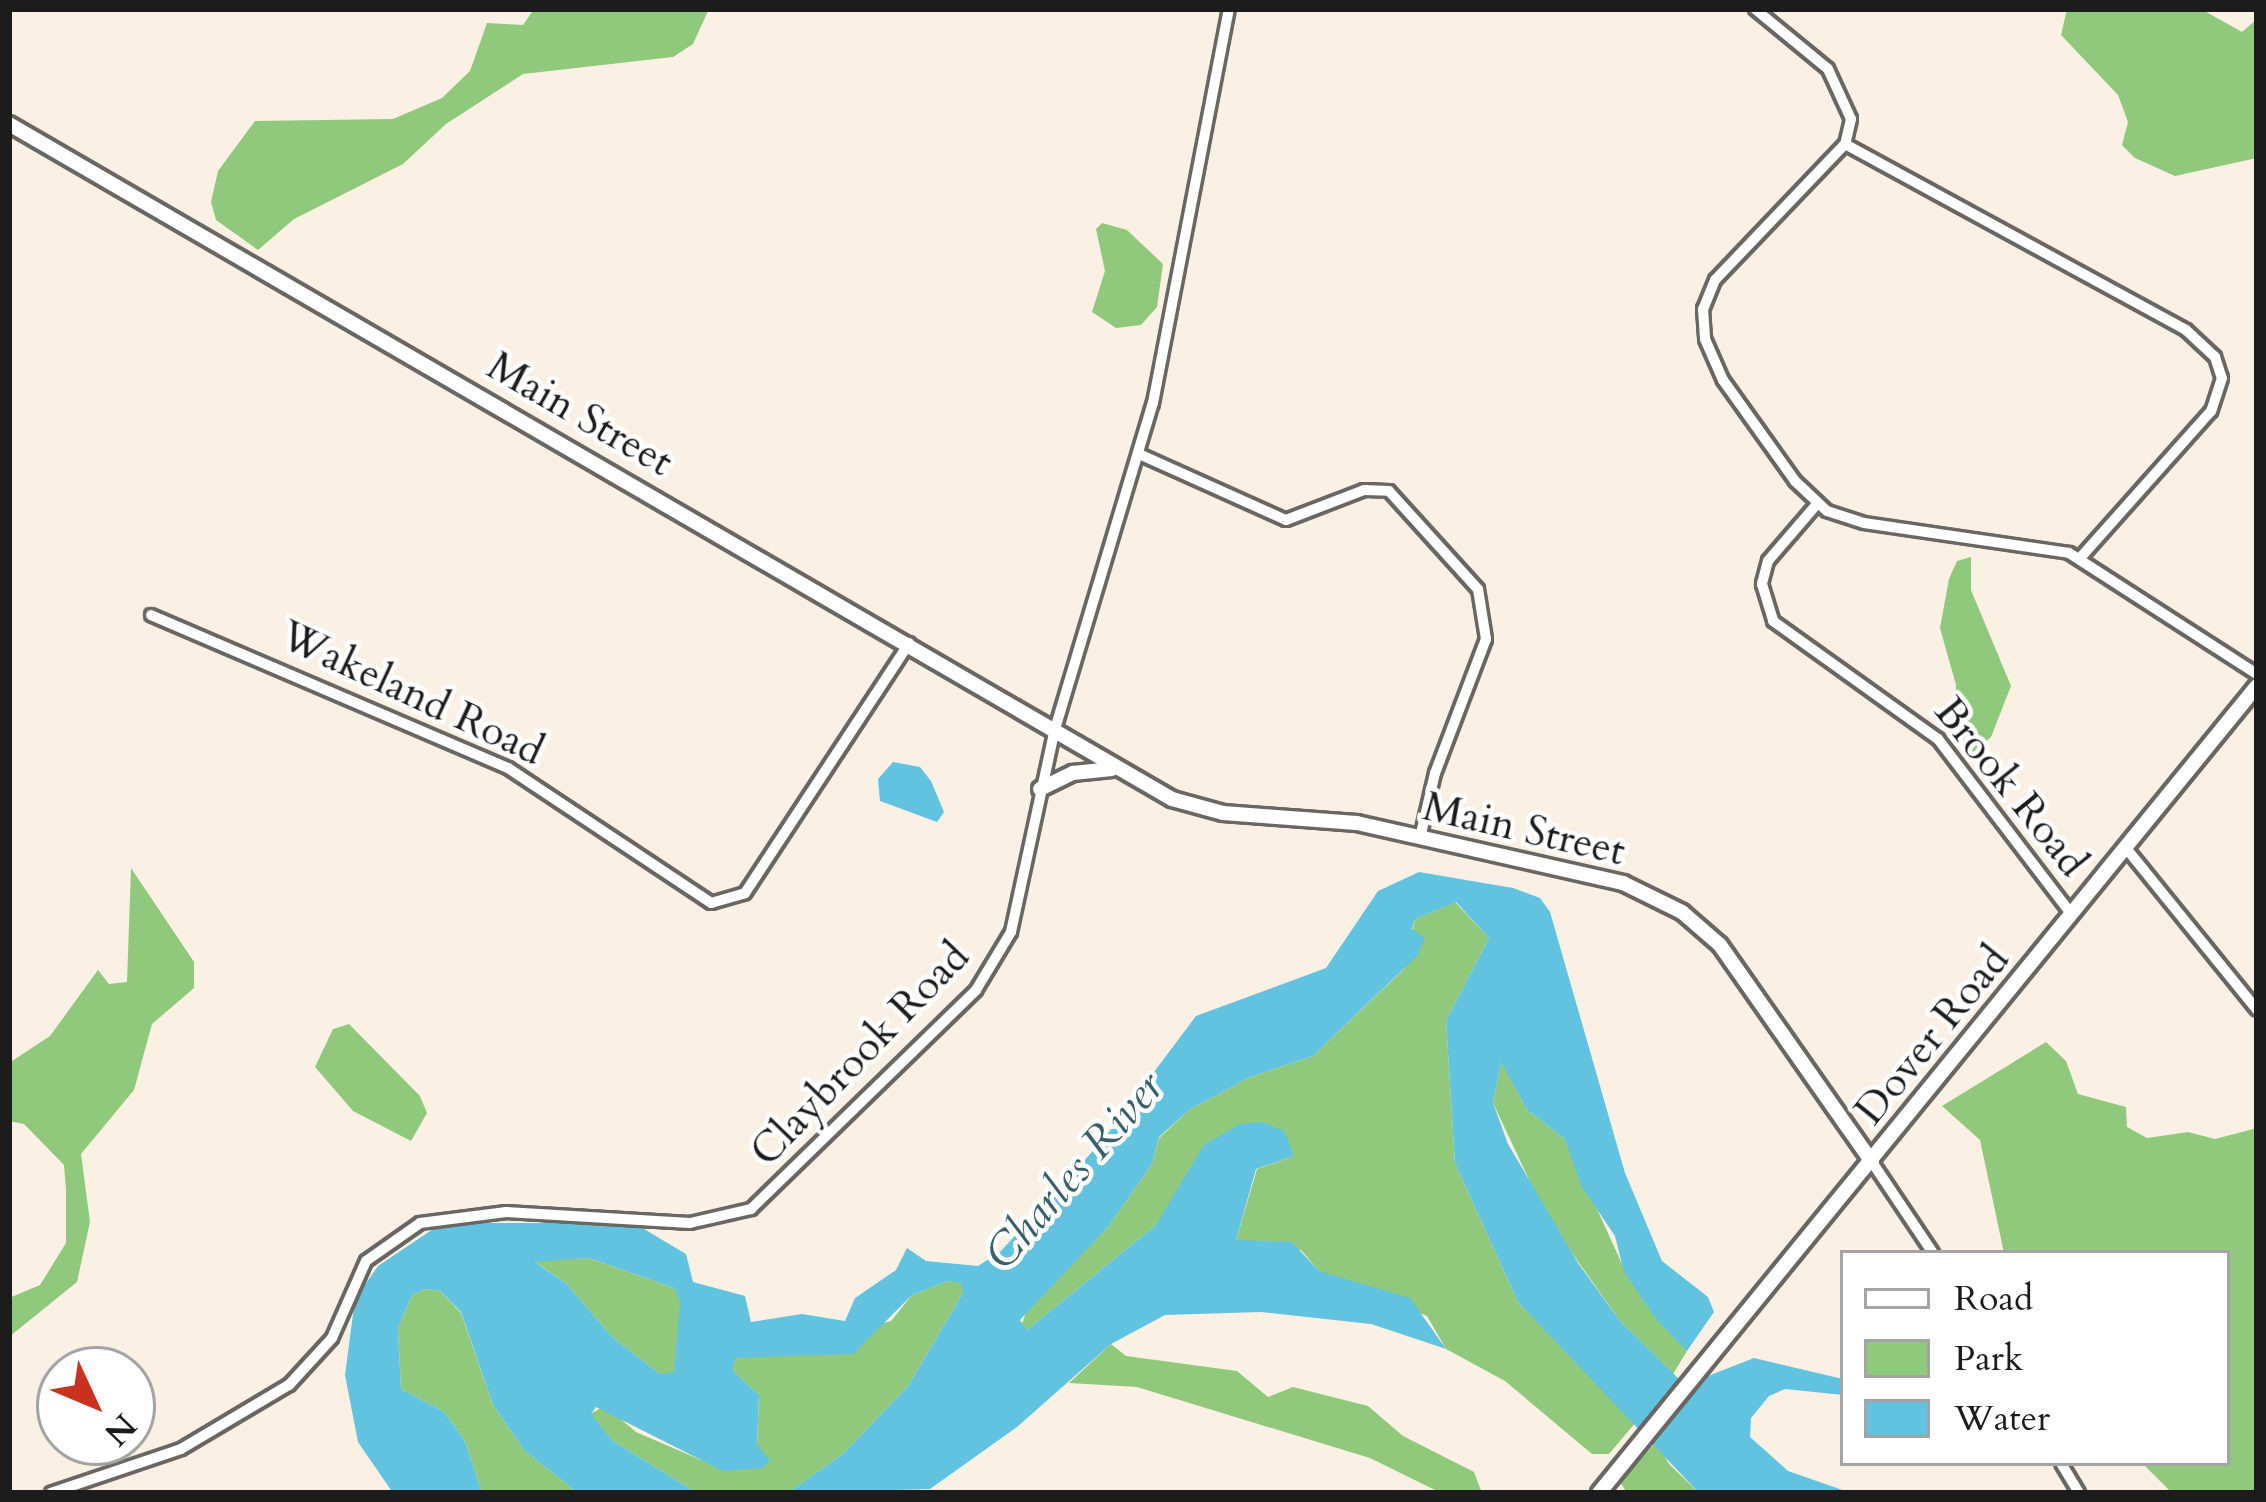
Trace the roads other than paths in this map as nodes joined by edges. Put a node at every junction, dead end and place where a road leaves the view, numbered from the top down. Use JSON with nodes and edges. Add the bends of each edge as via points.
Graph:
{"nodes":[{"id":1,"x":1229,"y":9,"type":"edge"},
{"id":2,"x":1755,"y":9,"type":"edge"},
{"id":3,"x":9,"y":124,"type":"edge"},
{"id":4,"x":1845,"y":144,"type":"junction"},
{"id":5,"x":1139,"y":454,"type":"junction"},
{"id":6,"x":1817,"y":504,"type":"junction"},
{"id":7,"x":2080,"y":557,"type":"junction"},
{"id":8,"x":151,"y":615,"type":"dead end"},
{"id":9,"x":911,"y":641,"type":"junction"},
{"id":10,"x":2257,"y":674,"type":"edge"},
{"id":11,"x":2257,"y":686,"type":"edge"},
{"id":12,"x":1055,"y":729,"type":"junction"},
{"id":13,"x":1112,"y":770,"type":"junction"},
{"id":14,"x":1040,"y":788,"type":"junction"},
{"id":15,"x":1420,"y":838,"type":"junction"},
{"id":16,"x":2126,"y":848,"type":"junction"},
{"id":17,"x":2072,"y":915,"type":"junction"},
{"id":18,"x":2257,"y":1010,"type":"edge"},
{"id":19,"x":1872,"y":1162,"type":"junction"},
{"id":20,"x":1931,"y":1250,"type":"edge"},
{"id":21,"x":2063,"y":1466,"type":"edge"},
{"id":22,"x":51,"y":1493,"type":"edge"},
{"id":23,"x":1599,"y":1493,"type":"edge"},
{"id":24,"x":2079,"y":1493,"type":"edge"}],
"edges":[{"from":1,"to":5,"type":"street","name":"Claybrook Road"},
{"from":2,"to":4,"type":"street","via":[[1844,91],[1851,119]]},
{"from":3,"to":9,"type":"street","name":"Main Street"},
{"from":4,"to":6,"type":"street","via":[[1715,280],[1702,309],[1723,380]]},
{"from":4,"to":7,"type":"street","via":[[2186,331],[2215,357],[2222,378],[2211,411]]},
{"from":5,"to":12,"type":"street","name":"Claybrook Road"},
{"from":5,"to":15,"type":"street","via":[[1280,519],[1364,490],[1388,491],[1478,589],[1486,639],[1435,773]]},
{"from":6,"to":7,"type":"street","via":[[1887,528]]},
{"from":6,"to":17,"type":"street","name":"Brook Road","via":[[1768,561],[1763,598],[1773,621],[1938,739]]},
{"from":7,"to":10,"type":"street"},
{"from":8,"to":9,"type":"street","name":"Wakeland Road","via":[[508,768],[711,903],[746,893]]},
{"from":9,"to":12,"type":"street","name":"Main Street"},
{"from":11,"to":16,"type":"street","name":"Dover Road"},
{"from":12,"to":13,"type":"street","name":"Main Street"},
{"from":12,"to":14,"type":"street","name":"Claybrook Road"},
{"from":13,"to":14,"type":"street","via":[[1073,773]]},
{"from":13,"to":15,"type":"street","name":"Main Street","via":[[1197,808],[1358,823]]},
{"from":14,"to":22,"type":"street","name":"Claybrook Road","via":[[1000,960],[956,1013],[752,1209],[690,1223],[506,1211],[420,1223],[366,1261],[332,1338],[289,1385],[181,1449]]},
{"from":15,"to":19,"type":"street","name":"Main Street","via":[[1623,883],[1682,912],[1720,945]]},
{"from":16,"to":17,"type":"street","name":"Dover Road"},
{"from":16,"to":18,"type":"street"},
{"from":17,"to":19,"type":"street","name":"Dover Road"},
{"from":19,"to":20,"type":"street"},
{"from":19,"to":23,"type":"street","name":"Dover Road"},
{"from":21,"to":24,"type":"street"}]}
